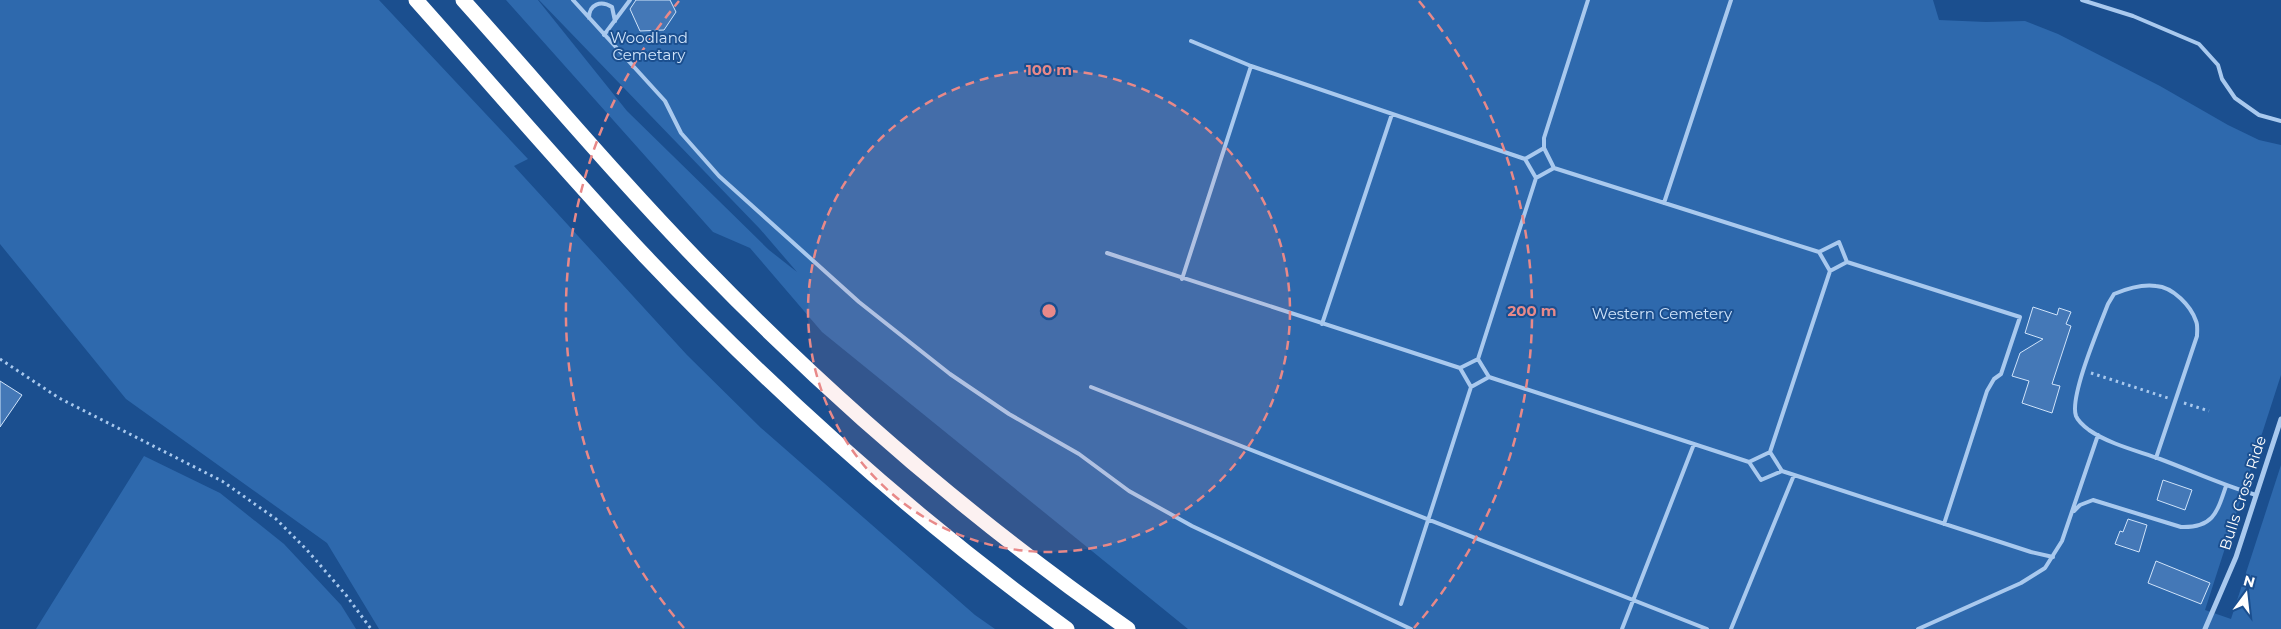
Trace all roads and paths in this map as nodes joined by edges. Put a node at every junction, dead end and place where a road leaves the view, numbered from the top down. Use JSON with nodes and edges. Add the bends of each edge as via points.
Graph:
{"nodes":[{"id":1,"x":416,"y":0,"type":"edge"},
{"id":2,"x":463,"y":0,"type":"edge"},
{"id":3,"x":573,"y":0,"type":"edge"},
{"id":4,"x":630,"y":0,"type":"edge"},
{"id":5,"x":1588,"y":0,"type":"edge"},
{"id":6,"x":1731,"y":0,"type":"edge"},
{"id":7,"x":2082,"y":0,"type":"edge"},
{"id":8,"x":589,"y":18,"type":"junction"},
{"id":9,"x":615,"y":21,"type":"junction"},
{"id":10,"x":604,"y":35,"type":"junction"},
{"id":11,"x":1190,"y":41,"type":"dead end"},
{"id":12,"x":1251,"y":66,"type":"junction"},
{"id":13,"x":1392,"y":114,"type":"junction"},
{"id":14,"x":2281,"y":121,"type":"edge"},
{"id":15,"x":1544,"y":148,"type":"junction"},
{"id":16,"x":1525,"y":159,"type":"junction"},
{"id":17,"x":1554,"y":168,"type":"junction"},
{"id":18,"x":1536,"y":178,"type":"junction"},
{"id":19,"x":1664,"y":203,"type":"junction"},
{"id":20,"x":1819,"y":252,"type":"junction"},
{"id":21,"x":1107,"y":253,"type":"dead end"},
{"id":22,"x":1847,"y":262,"type":"junction"},
{"id":23,"x":1830,"y":271,"type":"junction"},
{"id":24,"x":1182,"y":279,"type":"junction"},
{"id":25,"x":1322,"y":324,"type":"junction"},
{"id":26,"x":0,"y":359,"type":"edge"},
{"id":27,"x":1478,"y":359,"type":"junction"},
{"id":28,"x":1460,"y":368,"type":"junction"},
{"id":29,"x":2084,"y":371,"type":"junction"},
{"id":30,"x":1489,"y":377,"type":"junction"},
{"id":31,"x":1091,"y":387,"type":"dead end"},
{"id":32,"x":1471,"y":387,"type":"junction"},
{"id":33,"x":2176,"y":400,"type":"junction"},
{"id":34,"x":2209,"y":411,"type":"dead end"},
{"id":35,"x":2281,"y":419,"type":"edge"},
{"id":36,"x":2098,"y":435,"type":"junction"},
{"id":37,"x":1694,"y":444,"type":"junction"},
{"id":38,"x":1770,"y":452,"type":"junction"},
{"id":39,"x":2156,"y":458,"type":"junction"},
{"id":40,"x":1749,"y":462,"type":"junction"},
{"id":41,"x":1782,"y":471,"type":"junction"},
{"id":42,"x":1794,"y":475,"type":"junction"},
{"id":43,"x":2226,"y":486,"type":"junction"},
{"id":44,"x":2256,"y":495,"type":"junction"},
{"id":45,"x":2072,"y":513,"type":"junction"},
{"id":46,"x":1429,"y":518,"type":"junction"},
{"id":47,"x":1944,"y":524,"type":"junction"},
{"id":48,"x":2053,"y":557,"type":"junction"},
{"id":49,"x":1634,"y":600,"type":"junction"},
{"id":50,"x":1401,"y":604,"type":"dead end"},
{"id":51,"x":371,"y":629,"type":"edge"},
{"id":52,"x":1067,"y":629,"type":"edge"},
{"id":53,"x":1128,"y":629,"type":"edge"},
{"id":54,"x":1411,"y":629,"type":"edge"},
{"id":55,"x":1622,"y":629,"type":"edge"},
{"id":56,"x":1707,"y":629,"type":"edge"},
{"id":57,"x":1731,"y":629,"type":"edge"},
{"id":58,"x":1918,"y":629,"type":"edge"},
{"id":59,"x":2205,"y":629,"type":"edge"}],
"edges":[{"from":1,"to":52,"type":"highway","via":[[643,254],[780,392],[925,519]]},
{"from":2,"to":53,"type":"highway","via":[[671,232],[794,357],[940,486],[1042,568]]},
{"from":3,"to":8,"type":"lane"},
{"from":4,"to":9,"type":"lane"},
{"from":5,"to":15,"type":"lane","via":[[1544,138]]},
{"from":6,"to":19,"type":"lane"},
{"from":7,"to":14,"type":"lane","via":[[2134,16],[2199,44],[2218,65],[2222,80],[2235,98],[2259,115]]},
{"from":8,"to":9,"type":"lane","via":[[590,8],[604,3],[612,7]]},
{"from":8,"to":10,"type":"lane"},
{"from":9,"to":10,"type":"lane"},
{"from":10,"to":54,"type":"lane","via":[[665,101],[681,133],[719,176],[858,302],[950,374],[1009,414],[1079,454],[1129,491],[1192,526]]},
{"from":11,"to":12,"type":"lane"},
{"from":12,"to":13,"type":"lane"},
{"from":12,"to":24,"type":"lane"},
{"from":13,"to":16,"type":"lane"},
{"from":13,"to":25,"type":"lane"},
{"from":15,"to":16,"type":"lane"},
{"from":15,"to":17,"type":"lane"},
{"from":16,"to":18,"type":"lane"},
{"from":17,"to":18,"type":"lane"},
{"from":17,"to":19,"type":"lane"},
{"from":18,"to":27,"type":"lane"},
{"from":19,"to":20,"type":"lane"},
{"from":20,"to":22,"type":"lane","via":[[1839,242]]},
{"from":20,"to":23,"type":"lane"},
{"from":21,"to":24,"type":"lane"},
{"from":22,"to":23,"type":"lane"},
{"from":22,"to":47,"type":"lane","via":[[2020,317],[2001,374],[1987,391]]},
{"from":23,"to":38,"type":"lane"},
{"from":24,"to":25,"type":"lane"},
{"from":25,"to":28,"type":"lane"},
{"from":26,"to":51,"type":"path","via":[[59,398],[222,481],[276,520],[340,587]]},
{"from":27,"to":28,"type":"lane"},
{"from":27,"to":30,"type":"lane"},
{"from":28,"to":32,"type":"lane"},
{"from":29,"to":33,"type":"path"},
{"from":29,"to":33,"type":"lane","via":[[2114,294],[2142,286],[2158,286],[2174,292],[2197,322],[2197,336]]},
{"from":29,"to":36,"type":"lane","via":[[2075,406],[2077,418]]},
{"from":30,"to":32,"type":"lane"},
{"from":30,"to":37,"type":"lane"},
{"from":31,"to":46,"type":"lane"},
{"from":32,"to":46,"type":"lane"},
{"from":33,"to":34,"type":"path"},
{"from":33,"to":39,"type":"lane"},
{"from":35,"to":44,"type":"street","name":"Bulls Cross Ride"},
{"from":36,"to":39,"type":"lane"},
{"from":36,"to":45,"type":"lane"},
{"from":37,"to":40,"type":"lane"},
{"from":37,"to":49,"type":"lane"},
{"from":38,"to":40,"type":"lane"},
{"from":38,"to":41,"type":"lane"},
{"from":39,"to":43,"type":"lane"},
{"from":40,"to":41,"type":"lane","via":[[1761,480]]},
{"from":41,"to":42,"type":"lane"},
{"from":42,"to":47,"type":"lane"},
{"from":42,"to":57,"type":"lane"},
{"from":43,"to":44,"type":"lane"},
{"from":43,"to":45,"type":"lane","via":[[2214,515],[2202,526],[2181,527],[2094,500],[2080,505]]},
{"from":44,"to":59,"type":"street","name":"Bulls Cross Ride","via":[[2236,557]]},
{"from":45,"to":48,"type":"lane"},
{"from":46,"to":49,"type":"lane"},
{"from":46,"to":50,"type":"lane"},
{"from":47,"to":48,"type":"lane"},
{"from":48,"to":58,"type":"lane","via":[[2045,568],[2021,583]]},
{"from":49,"to":55,"type":"lane"},
{"from":49,"to":56,"type":"lane"}]}
